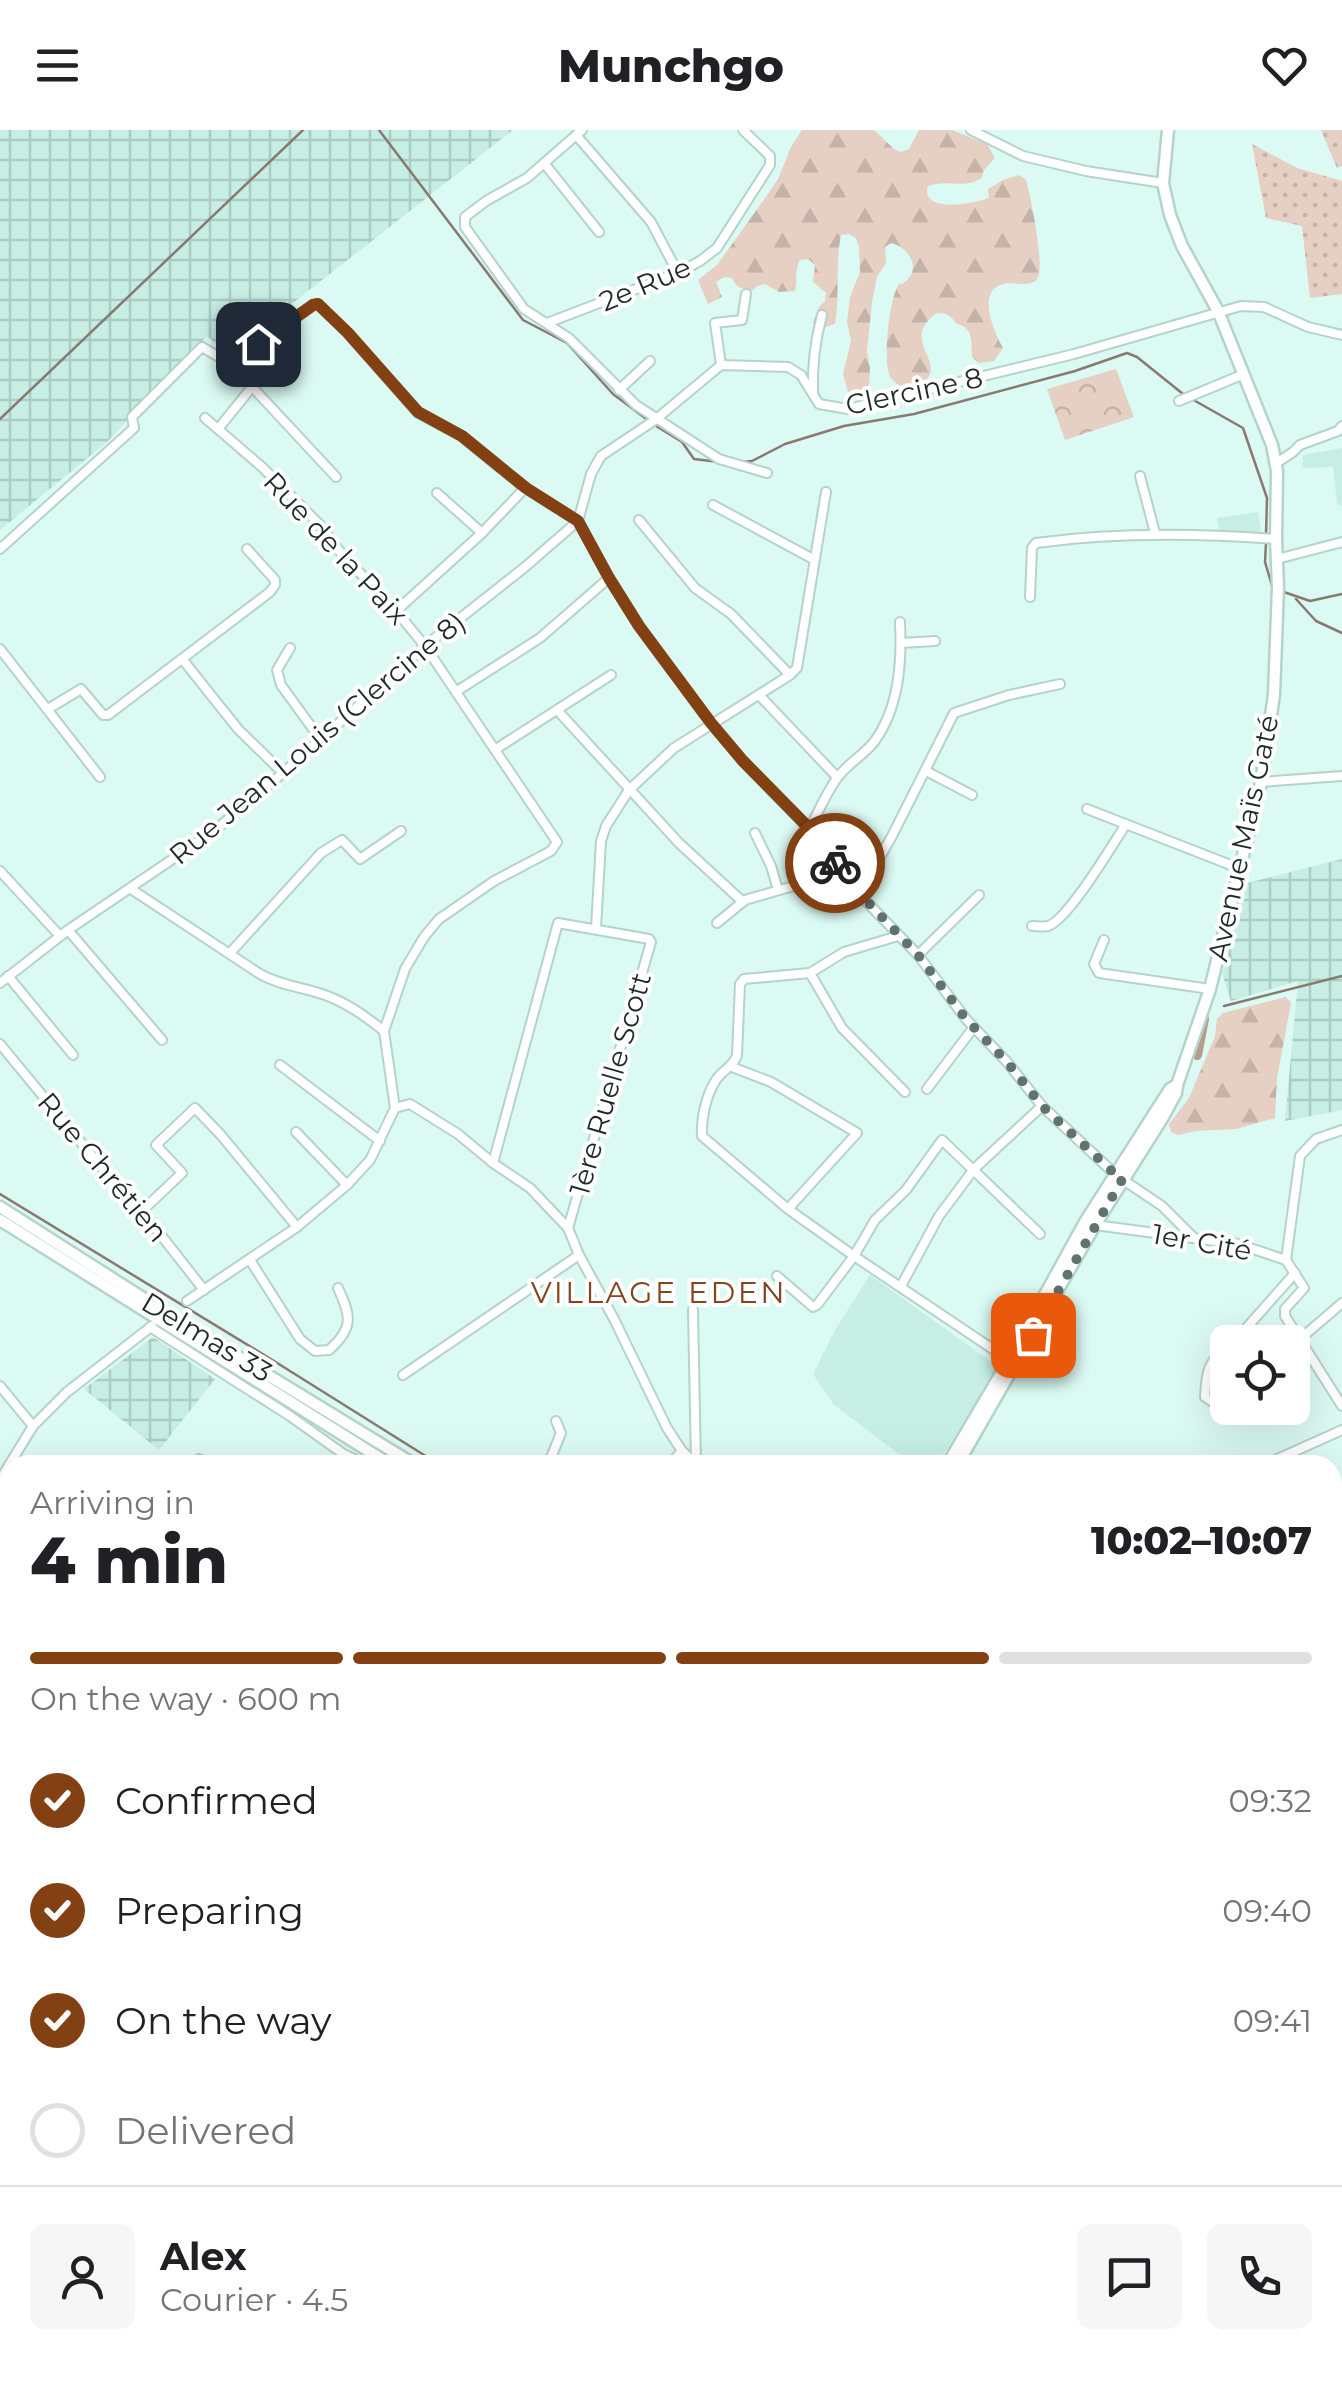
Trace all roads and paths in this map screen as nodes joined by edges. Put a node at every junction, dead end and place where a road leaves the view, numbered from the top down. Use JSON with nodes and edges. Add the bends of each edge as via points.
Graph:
{"nodes":[{"id":1,"x":744,"y":130,"type":"edge"},
{"id":2,"x":971,"y":130,"type":"edge"},
{"id":3,"x":1168,"y":130,"type":"edge"},
{"id":4,"x":579,"y":133,"type":"edge"},
{"id":5,"x":544,"y":163,"type":"junction"},
{"id":6,"x":1162,"y":183,"type":"junction"},
{"id":7,"x":599,"y":232,"type":"dead end"},
{"id":8,"x":678,"y":273,"type":"junction"},
{"id":9,"x":746,"y":294,"type":"dead end"},
{"id":10,"x":1218,"y":312,"type":"junction"},
{"id":11,"x":822,"y":316,"type":"dead end"},
{"id":12,"x":547,"y":323,"type":"junction"},
{"id":13,"x":1342,"y":335,"type":"edge"},
{"id":14,"x":650,"y":360,"type":"dead end"},
{"id":15,"x":230,"y":364,"type":"junction"},
{"id":16,"x":720,"y":365,"type":"junction"},
{"id":17,"x":1244,"y":374,"type":"junction"},
{"id":18,"x":252,"y":387,"type":"junction"},
{"id":19,"x":619,"y":390,"type":"junction"},
{"id":20,"x":813,"y":396,"type":"junction"},
{"id":21,"x":1178,"y":401,"type":"dead end"},
{"id":22,"x":206,"y":418,"type":"dead end"},
{"id":23,"x":653,"y":421,"type":"junction"},
{"id":24,"x":1342,"y":426,"type":"edge"},
{"id":25,"x":218,"y":429,"type":"junction"},
{"id":26,"x":1276,"y":464,"type":"junction"},
{"id":27,"x":767,"y":472,"type":"dead end"},
{"id":28,"x":1140,"y":476,"type":"dead end"},
{"id":29,"x":336,"y":478,"type":"dead end"},
{"id":30,"x":526,"y":488,"type":"junction"},
{"id":31,"x":826,"y":492,"type":"dead end"},
{"id":32,"x":437,"y":493,"type":"dead end"},
{"id":33,"x":713,"y":505,"type":"dead end"},
{"id":34,"x":639,"y":520,"type":"dead end"},
{"id":35,"x":578,"y":521,"type":"junction"},
{"id":36,"x":1155,"y":533,"type":"junction"},
{"id":37,"x":482,"y":534,"type":"junction"},
{"id":38,"x":1273,"y":538,"type":"junction"},
{"id":39,"x":1342,"y":542,"type":"edge"},
{"id":40,"x":0,"y":549,"type":"edge"},
{"id":41,"x":248,"y":549,"type":"dead end"},
{"id":42,"x":1276,"y":558,"type":"junction"},
{"id":43,"x":813,"y":559,"type":"junction"},
{"id":44,"x":609,"y":578,"type":"junction"},
{"id":45,"x":1030,"y":597,"type":"dead end"},
{"id":46,"x":396,"y":611,"type":"junction"},
{"id":47,"x":900,"y":622,"type":"dead end"},
{"id":48,"x":935,"y":641,"type":"dead end"},
{"id":49,"x":901,"y":643,"type":"junction"},
{"id":50,"x":425,"y":646,"type":"junction"},
{"id":51,"x":290,"y":648,"type":"dead end"},
{"id":52,"x":0,"y":649,"type":"edge"},
{"id":53,"x":182,"y":660,"type":"junction"},
{"id":54,"x":611,"y":675,"type":"dead end"},
{"id":55,"x":790,"y":676,"type":"junction"},
{"id":56,"x":1060,"y":684,"type":"dead end"},
{"id":57,"x":458,"y":692,"type":"junction"},
{"id":58,"x":759,"y":695,"type":"junction"},
{"id":59,"x":48,"y":709,"type":"junction"},
{"id":60,"x":558,"y":711,"type":"junction"},
{"id":61,"x":711,"y":723,"type":"junction"},
{"id":62,"x":320,"y":740,"type":"junction"},
{"id":63,"x":496,"y":749,"type":"junction"},
{"id":64,"x":926,"y":772,"type":"junction"},
{"id":65,"x":283,"y":773,"type":"junction"},
{"id":66,"x":1342,"y":776,"type":"edge"},
{"id":67,"x":100,"y":777,"type":"dead end"},
{"id":68,"x":837,"y":777,"type":"junction"},
{"id":69,"x":1261,"y":782,"type":"junction"},
{"id":70,"x":628,"y":790,"type":"junction"},
{"id":71,"x":972,"y":795,"type":"dead end"},
{"id":72,"x":1087,"y":809,"type":"dead end"},
{"id":73,"x":1126,"y":824,"type":"junction"},
{"id":74,"x":809,"y":828,"type":"junction"},
{"id":75,"x":400,"y":831,"type":"dead end"},
{"id":76,"x":755,"y":833,"type":"dead end"},
{"id":77,"x":1241,"y":870,"type":"junction"},
{"id":78,"x":0,"y":872,"type":"edge"},
{"id":79,"x":842,"y":872,"type":"junction"},
{"id":80,"x":131,"y":889,"type":"junction"},
{"id":81,"x":778,"y":890,"type":"junction"},
{"id":82,"x":860,"y":894,"type":"junction"},
{"id":83,"x":979,"y":895,"type":"dead end"},
{"id":84,"x":743,"y":902,"type":"junction"},
{"id":85,"x":717,"y":924,"type":"dead end"},
{"id":86,"x":1032,"y":926,"type":"dead end"},
{"id":87,"x":596,"y":928,"type":"junction"},
{"id":88,"x":64,"y":933,"type":"junction"},
{"id":89,"x":898,"y":936,"type":"junction"},
{"id":90,"x":1104,"y":940,"type":"dead end"},
{"id":91,"x":230,"y":953,"type":"junction"},
{"id":92,"x":918,"y":955,"type":"junction"},
{"id":93,"x":810,"y":972,"type":"junction"},
{"id":94,"x":8,"y":976,"type":"junction"},
{"id":95,"x":0,"y":983,"type":"edge"},
{"id":96,"x":1210,"y":989,"type":"junction"},
{"id":97,"x":974,"y":1027,"type":"junction"},
{"id":98,"x":384,"y":1031,"type":"junction"},
{"id":99,"x":162,"y":1040,"type":"dead end"},
{"id":100,"x":0,"y":1044,"type":"edge"},
{"id":101,"x":73,"y":1055,"type":"dead end"},
{"id":102,"x":280,"y":1066,"type":"dead end"},
{"id":103,"x":732,"y":1067,"type":"junction"},
{"id":104,"x":927,"y":1089,"type":"dead end"},
{"id":105,"x":905,"y":1092,"type":"dead end"},
{"id":106,"x":1042,"y":1106,"type":"junction"},
{"id":107,"x":395,"y":1108,"type":"junction"},
{"id":108,"x":1341,"y":1131,"type":"edge"},
{"id":109,"x":296,"y":1132,"type":"dead end"},
{"id":110,"x":380,"y":1141,"type":"junction"},
{"id":111,"x":493,"y":1163,"type":"junction"},
{"id":112,"x":974,"y":1169,"type":"junction"},
{"id":113,"x":1120,"y":1176,"type":"junction"},
{"id":114,"x":347,"y":1185,"type":"junction"},
{"id":115,"x":0,"y":1207,"type":"edge"},
{"id":116,"x":788,"y":1209,"type":"junction"},
{"id":117,"x":142,"y":1211,"type":"junction"},
{"id":118,"x":0,"y":1220,"type":"edge"},
{"id":119,"x":1090,"y":1224,"type":"junction"},
{"id":120,"x":297,"y":1227,"type":"junction"},
{"id":121,"x":568,"y":1228,"type":"junction"},
{"id":122,"x":1040,"y":1234,"type":"dead end"},
{"id":123,"x":1193,"y":1237,"type":"junction"},
{"id":124,"x":579,"y":1255,"type":"junction"},
{"id":125,"x":854,"y":1256,"type":"junction"},
{"id":126,"x":250,"y":1260,"type":"junction"},
{"id":127,"x":1286,"y":1260,"type":"junction"},
{"id":128,"x":1295,"y":1273,"type":"junction"},
{"id":129,"x":777,"y":1276,"type":"dead end"},
{"id":130,"x":901,"y":1286,"type":"junction"},
{"id":131,"x":338,"y":1288,"type":"dead end"},
{"id":132,"x":204,"y":1290,"type":"junction"},
{"id":133,"x":187,"y":1301,"type":"dead end"},
{"id":134,"x":1342,"y":1304,"type":"edge"},
{"id":135,"x":693,"y":1310,"type":"dead end"},
{"id":136,"x":159,"y":1320,"type":"junction"},
{"id":137,"x":1250,"y":1325,"type":"edge"},
{"id":138,"x":1291,"y":1325,"type":"edge"},
{"id":139,"x":1310,"y":1331,"type":"edge"},
{"id":140,"x":1310,"y":1355,"type":"edge"},
{"id":141,"x":1013,"y":1362,"type":"junction"},
{"id":142,"x":1210,"y":1366,"type":"edge"},
{"id":143,"x":404,"y":1375,"type":"dead end"},
{"id":144,"x":0,"y":1386,"type":"edge"},
{"id":145,"x":1210,"y":1401,"type":"edge"},
{"id":146,"x":1342,"y":1406,"type":"edge"},
{"id":147,"x":556,"y":1421,"type":"dead end"},
{"id":148,"x":33,"y":1426,"type":"junction"},
{"id":149,"x":1342,"y":1430,"type":"edge"},
{"id":150,"x":682,"y":1451,"type":"junction"},
{"id":151,"x":15,"y":1455,"type":"edge"},
{"id":152,"x":348,"y":1455,"type":"edge"},
{"id":153,"x":375,"y":1455,"type":"edge"},
{"id":154,"x":397,"y":1455,"type":"edge"},
{"id":155,"x":552,"y":1455,"type":"edge"},
{"id":156,"x":678,"y":1455,"type":"edge"},
{"id":157,"x":686,"y":1455,"type":"edge"},
{"id":158,"x":696,"y":1455,"type":"edge"},
{"id":159,"x":953,"y":1455,"type":"edge"},
{"id":160,"x":963,"y":1455,"type":"edge"},
{"id":161,"x":1286,"y":1455,"type":"edge"}],
"edges":[{"from":1,"to":8,"type":"street","name":"2e Rue","via":[[770,156],[770,165],[717,248]]},
{"from":2,"to":6,"type":"street","via":[[1024,156]]},
{"from":3,"to":6,"type":"street","name":"Avenue Maïs Gaté"},
{"from":4,"to":5,"type":"street"},
{"from":4,"to":8,"type":"street","via":[[651,222]]},
{"from":5,"to":7,"type":"street"},
{"from":5,"to":12,"type":"street","via":[[464,217],[521,305]]},
{"from":6,"to":10,"type":"street","name":"Avenue Maïs Gaté","via":[[1182,246]]},
{"from":8,"to":12,"type":"street","name":"2e Rue"},
{"from":9,"to":16,"type":"street","via":[[742,320],[715,322]]},
{"from":10,"to":13,"type":"street","name":"Clercine 8","via":[[1264,307]]},
{"from":10,"to":17,"type":"street","name":"Avenue Maïs Gaté"},
{"from":10,"to":20,"type":"street","name":"Clercine 8","via":[[848,410],[818,404]]},
{"from":11,"to":20,"type":"street"},
{"from":12,"to":19,"type":"street"},
{"from":14,"to":19,"type":"street"},
{"from":15,"to":18,"type":"street"},
{"from":15,"to":30,"type":"street","via":[[318,304],[418,412],[462,436]]},
{"from":15,"to":40,"type":"street","via":[[202,348],[132,417],[134,428]]},
{"from":16,"to":20,"type":"street","name":"Clercine 8","via":[[788,367]]},
{"from":16,"to":23,"type":"street"},
{"from":17,"to":21,"type":"street"},
{"from":17,"to":26,"type":"street","name":"Avenue Maïs Gaté"},
{"from":18,"to":25,"type":"street"},
{"from":18,"to":29,"type":"street"},
{"from":19,"to":23,"type":"street"},
{"from":22,"to":25,"type":"street","name":"Rue de la Paix"},
{"from":23,"to":27,"type":"street","via":[[719,459]]},
{"from":23,"to":35,"type":"street","via":[[601,456]]},
{"from":24,"to":26,"type":"street","via":[[1300,444]]},
{"from":25,"to":46,"type":"street","name":"Rue de la Paix","via":[[319,524]]},
{"from":26,"to":38,"type":"street","name":"Avenue Maïs Gaté"},
{"from":28,"to":36,"type":"street"},
{"from":30,"to":35,"type":"street"},
{"from":30,"to":37,"type":"street"},
{"from":31,"to":43,"type":"street"},
{"from":32,"to":37,"type":"street"},
{"from":33,"to":43,"type":"street"},
{"from":34,"to":55,"type":"street","via":[[695,588],[731,614]]},
{"from":35,"to":44,"type":"street"},
{"from":35,"to":50,"type":"street","name":"Rue Jean Louis (Clercine 8)"},
{"from":36,"to":38,"type":"street"},
{"from":36,"to":45,"type":"street","via":[[1036,543]]},
{"from":37,"to":46,"type":"street"},
{"from":38,"to":42,"type":"street","name":"Avenue Maïs Gaté"},
{"from":39,"to":42,"type":"street"},
{"from":41,"to":53,"type":"street","via":[[275,585]]},
{"from":42,"to":69,"type":"street","name":"Avenue Maïs Gaté","via":[[1274,695]]},
{"from":43,"to":55,"type":"street","via":[[798,662]]},
{"from":44,"to":57,"type":"street","via":[[540,638]]},
{"from":44,"to":61,"type":"street"},
{"from":46,"to":50,"type":"street","name":"Rue de la Paix"},
{"from":47,"to":49,"type":"street"},
{"from":48,"to":49,"type":"street"},
{"from":49,"to":68,"type":"street","via":[[888,719]]},
{"from":50,"to":57,"type":"street","name":"Rue de la Paix"},
{"from":50,"to":62,"type":"street","name":"Rue Jean Louis (Clercine 8)"},
{"from":51,"to":62,"type":"street","via":[[277,670],[281,685]]},
{"from":52,"to":59,"type":"street"},
{"from":53,"to":59,"type":"street","via":[[108,715],[81,689]]},
{"from":53,"to":65,"type":"street"},
{"from":54,"to":60,"type":"street"},
{"from":55,"to":58,"type":"street"},
{"from":56,"to":64,"type":"street","via":[[954,713]]},
{"from":57,"to":63,"type":"street","name":"Rue de la Paix"},
{"from":58,"to":61,"type":"street"},
{"from":58,"to":68,"type":"street"},
{"from":59,"to":67,"type":"street"},
{"from":60,"to":63,"type":"street"},
{"from":60,"to":70,"type":"street"},
{"from":61,"to":70,"type":"street"},
{"from":61,"to":74,"type":"street"},
{"from":62,"to":65,"type":"street","name":"Rue Jean Louis (Clercine 8)"},
{"from":63,"to":98,"type":"street","name":"Rue de la Paix","via":[[556,846],[440,919],[406,969]]},
{"from":64,"to":71,"type":"street"},
{"from":64,"to":82,"type":"street"},
{"from":65,"to":80,"type":"street","name":"Rue Jean Louis (Clercine 8)"},
{"from":66,"to":69,"type":"street"},
{"from":68,"to":74,"type":"street"},
{"from":69,"to":77,"type":"street","name":"Avenue Maïs Gaté"},
{"from":70,"to":84,"type":"street"},
{"from":70,"to":87,"type":"street","via":[[601,841]]},
{"from":72,"to":73,"type":"street"},
{"from":73,"to":77,"type":"street"},
{"from":73,"to":86,"type":"street","via":[[1061,916],[1050,926]]},
{"from":74,"to":79,"type":"street"},
{"from":75,"to":91,"type":"street","via":[[360,859],[342,840],[321,853]]},
{"from":76,"to":81,"type":"street"},
{"from":77,"to":96,"type":"street","name":"Avenue Maïs Gaté"},
{"from":78,"to":88,"type":"street"},
{"from":79,"to":81,"type":"street"},
{"from":79,"to":82,"type":"street"},
{"from":80,"to":88,"type":"street","name":"Rue Jean Louis (Clercine 8)"},
{"from":80,"to":91,"type":"street"},
{"from":81,"to":84,"type":"street"},
{"from":82,"to":89,"type":"street"},
{"from":83,"to":92,"type":"street"},
{"from":84,"to":85,"type":"street"},
{"from":87,"to":111,"type":"street","via":[[558,922]]},
{"from":87,"to":121,"type":"street","name":"1ère Ruelle Scott","via":[[650,940]]},
{"from":88,"to":94,"type":"street","name":"Rue Jean Louis (Clercine 8)"},
{"from":88,"to":99,"type":"street"},
{"from":89,"to":92,"type":"street"},
{"from":89,"to":93,"type":"street","via":[[844,952]]},
{"from":90,"to":96,"type":"street","via":[[1094,964],[1099,973]]},
{"from":91,"to":98,"type":"street","via":[[272,980],[358,1010]]},
{"from":92,"to":97,"type":"street"},
{"from":93,"to":103,"type":"street","via":[[744,979]]},
{"from":93,"to":105,"type":"street","via":[[842,1028]]},
{"from":94,"to":95,"type":"street","name":"Rue Jean Louis (Clercine 8)"},
{"from":94,"to":101,"type":"street"},
{"from":96,"to":113,"type":"street","name":"Avenue Maïs Gaté","via":[[1176,1092]]},
{"from":97,"to":104,"type":"street"},
{"from":97,"to":106,"type":"street"},
{"from":98,"to":107,"type":"street"},
{"from":100,"to":117,"type":"street","name":"Rue Chrétien"},
{"from":102,"to":110,"type":"street"},
{"from":103,"to":116,"type":"street","via":[[714,1082],[702,1136]]},
{"from":103,"to":116,"type":"street","via":[[856,1132]]},
{"from":106,"to":112,"type":"street"},
{"from":106,"to":113,"type":"street"},
{"from":107,"to":110,"type":"street"},
{"from":107,"to":111,"type":"street","via":[[410,1104]]},
{"from":108,"to":127,"type":"street","name":"1er Cité","via":[[1316,1139],[1300,1156]]},
{"from":109,"to":114,"type":"street"},
{"from":110,"to":114,"type":"street"},
{"from":111,"to":121,"type":"street","via":[[530,1188]]},
{"from":112,"to":122,"type":"street"},
{"from":112,"to":125,"type":"street","via":[[942,1140],[875,1220]]},
{"from":112,"to":130,"type":"street"},
{"from":113,"to":119,"type":"street","name":"Avenue Maïs Gaté"},
{"from":113,"to":123,"type":"street"},
{"from":114,"to":120,"type":"street"},
{"from":115,"to":136,"type":"street","name":"Delmas 33"},
{"from":116,"to":125,"type":"street"},
{"from":117,"to":120,"type":"street","via":[[182,1173],[156,1144],[195,1108]]},
{"from":117,"to":132,"type":"street","name":"Rue Chrétien"},
{"from":118,"to":136,"type":"street","name":"Delmas 33"},
{"from":119,"to":123,"type":"street","name":"1er Cité"},
{"from":119,"to":141,"type":"street","name":"Avenue Maïs Gaté"},
{"from":120,"to":126,"type":"street"},
{"from":121,"to":124,"type":"street"},
{"from":123,"to":127,"type":"street","name":"1er Cité"},
{"from":124,"to":143,"type":"street"},
{"from":124,"to":150,"type":"street"},
{"from":125,"to":129,"type":"street","via":[[815,1306]]},
{"from":125,"to":130,"type":"street"},
{"from":126,"to":131,"type":"street","via":[[300,1339],[315,1351],[330,1350],[349,1324]]},
{"from":126,"to":132,"type":"street"},
{"from":127,"to":128,"type":"street"},
{"from":128,"to":137,"type":"street"},
{"from":128,"to":138,"type":"street","via":[[1304,1288],[1284,1313]]},
{"from":130,"to":141,"type":"street"},
{"from":132,"to":133,"type":"street"},
{"from":134,"to":139,"type":"street"},
{"from":135,"to":158,"type":"street"},
{"from":136,"to":148,"type":"street"},
{"from":136,"to":152,"type":"street"},
{"from":136,"to":153,"type":"street","name":"Delmas 33"},
{"from":136,"to":154,"type":"street","name":"Delmas 33"},
{"from":140,"to":146,"type":"street"},
{"from":141,"to":159,"type":"street","name":"Avenue Maïs Gaté"},
{"from":141,"to":160,"type":"street","name":"Avenue Maïs Gaté"},
{"from":142,"to":145,"type":"street","via":[[1204,1397]]},
{"from":144,"to":148,"type":"street"},
{"from":147,"to":155,"type":"street","via":[[561,1433]]},
{"from":148,"to":151,"type":"street"},
{"from":149,"to":161,"type":"street"},
{"from":150,"to":156,"type":"street"},
{"from":150,"to":157,"type":"street"}]}
